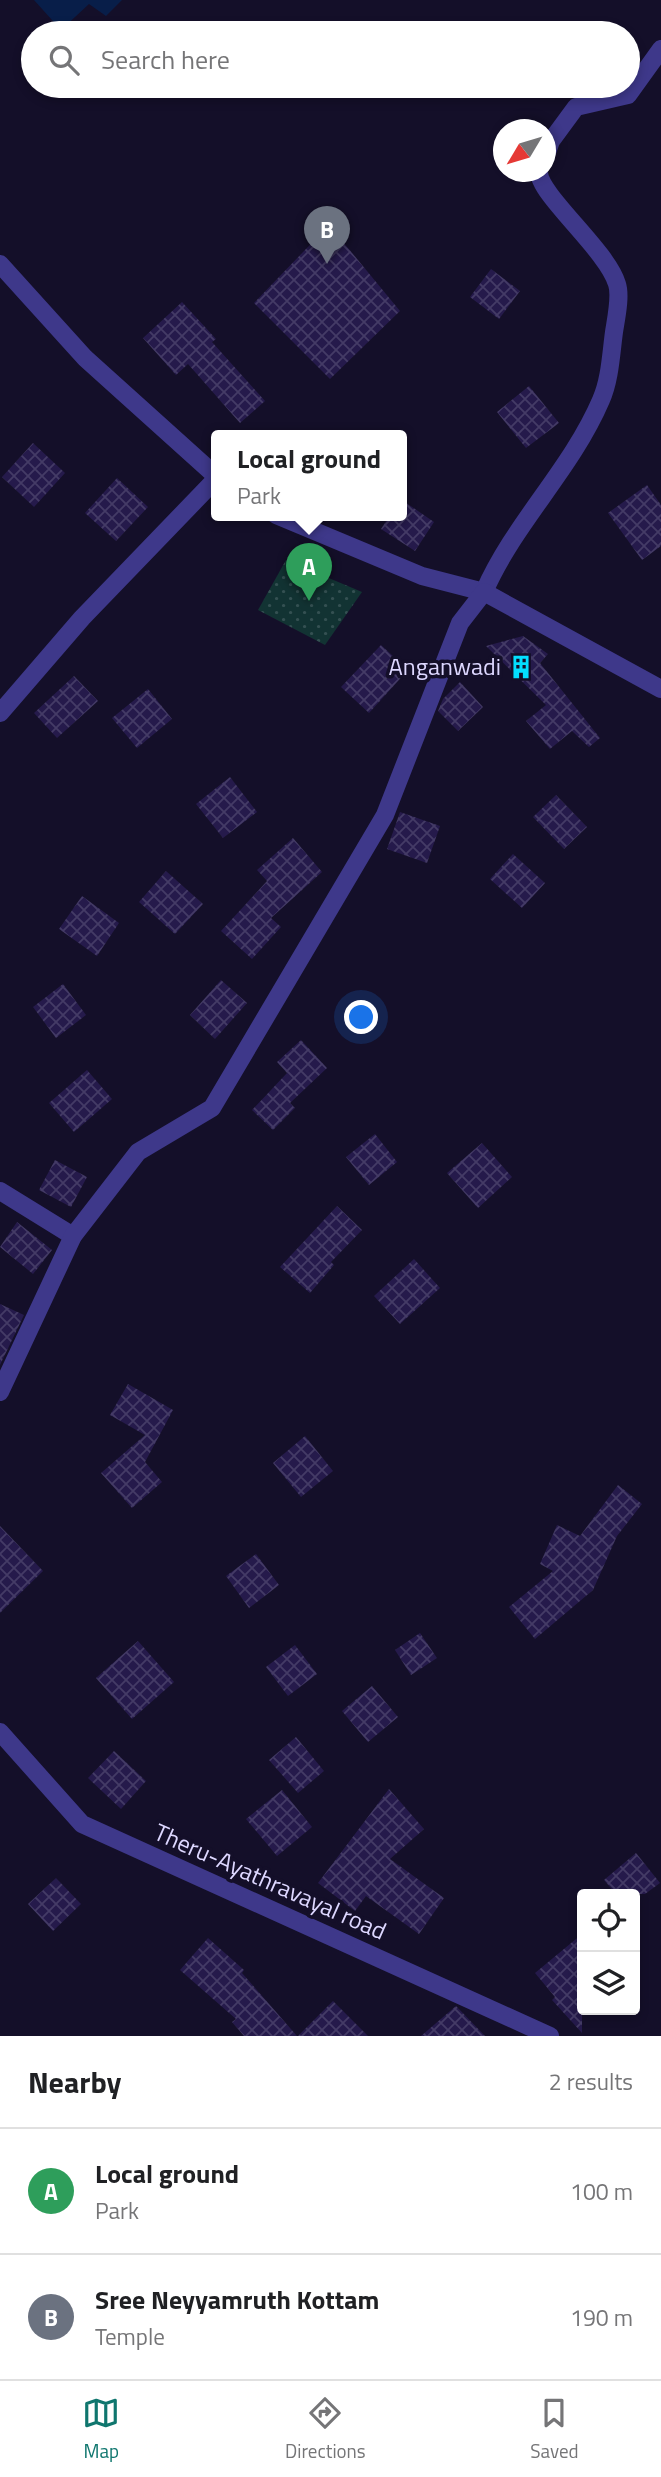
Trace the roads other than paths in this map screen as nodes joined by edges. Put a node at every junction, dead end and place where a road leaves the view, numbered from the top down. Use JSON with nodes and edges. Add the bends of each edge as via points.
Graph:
{"nodes":[{"id":1,"x":661,"y":49,"type":"edge"},
{"id":2,"x":640,"y":78,"type":"edge"},
{"id":3,"x":612,"y":98,"type":"edge"},
{"id":4,"x":556,"y":134,"type":"edge"},
{"id":5,"x":544,"y":182,"type":"edge"},
{"id":6,"x":0,"y":264,"type":"edge"},
{"id":7,"x":211,"y":473,"type":"edge"},
{"id":8,"x":211,"y":483,"type":"edge"},
{"id":9,"x":290,"y":521,"type":"edge"},
{"id":10,"x":484,"y":592,"type":"junction"},
{"id":11,"x":661,"y":689,"type":"edge"},
{"id":12,"x":0,"y":713,"type":"edge"},
{"id":13,"x":0,"y":1191,"type":"edge"},
{"id":14,"x":73,"y":1236,"type":"junction"},
{"id":15,"x":0,"y":1392,"type":"edge"},
{"id":16,"x":0,"y":1732,"type":"edge"},
{"id":17,"x":550,"y":2036,"type":"edge"}],
"edges":[{"from":1,"to":2,"type":"street"},
{"from":3,"to":4,"type":"street","via":[[576,107]]},
{"from":5,"to":10,"type":"street","via":[[618,285],[615,325],[601,399],[559,473],[498,561]]},
{"from":6,"to":7,"type":"street","via":[[85,358]]},
{"from":8,"to":12,"type":"street","via":[[82,618]]},
{"from":9,"to":10,"type":"street","via":[[422,576]]},
{"from":10,"to":11,"type":"street"},
{"from":10,"to":14,"type":"street","via":[[460,623],[385,815],[212,1108],[138,1152]]},
{"from":13,"to":14,"type":"street"},
{"from":14,"to":15,"type":"street"},
{"from":16,"to":17,"type":"street","name":"Theru-Ayathravayal road","via":[[82,1824]]}]}
